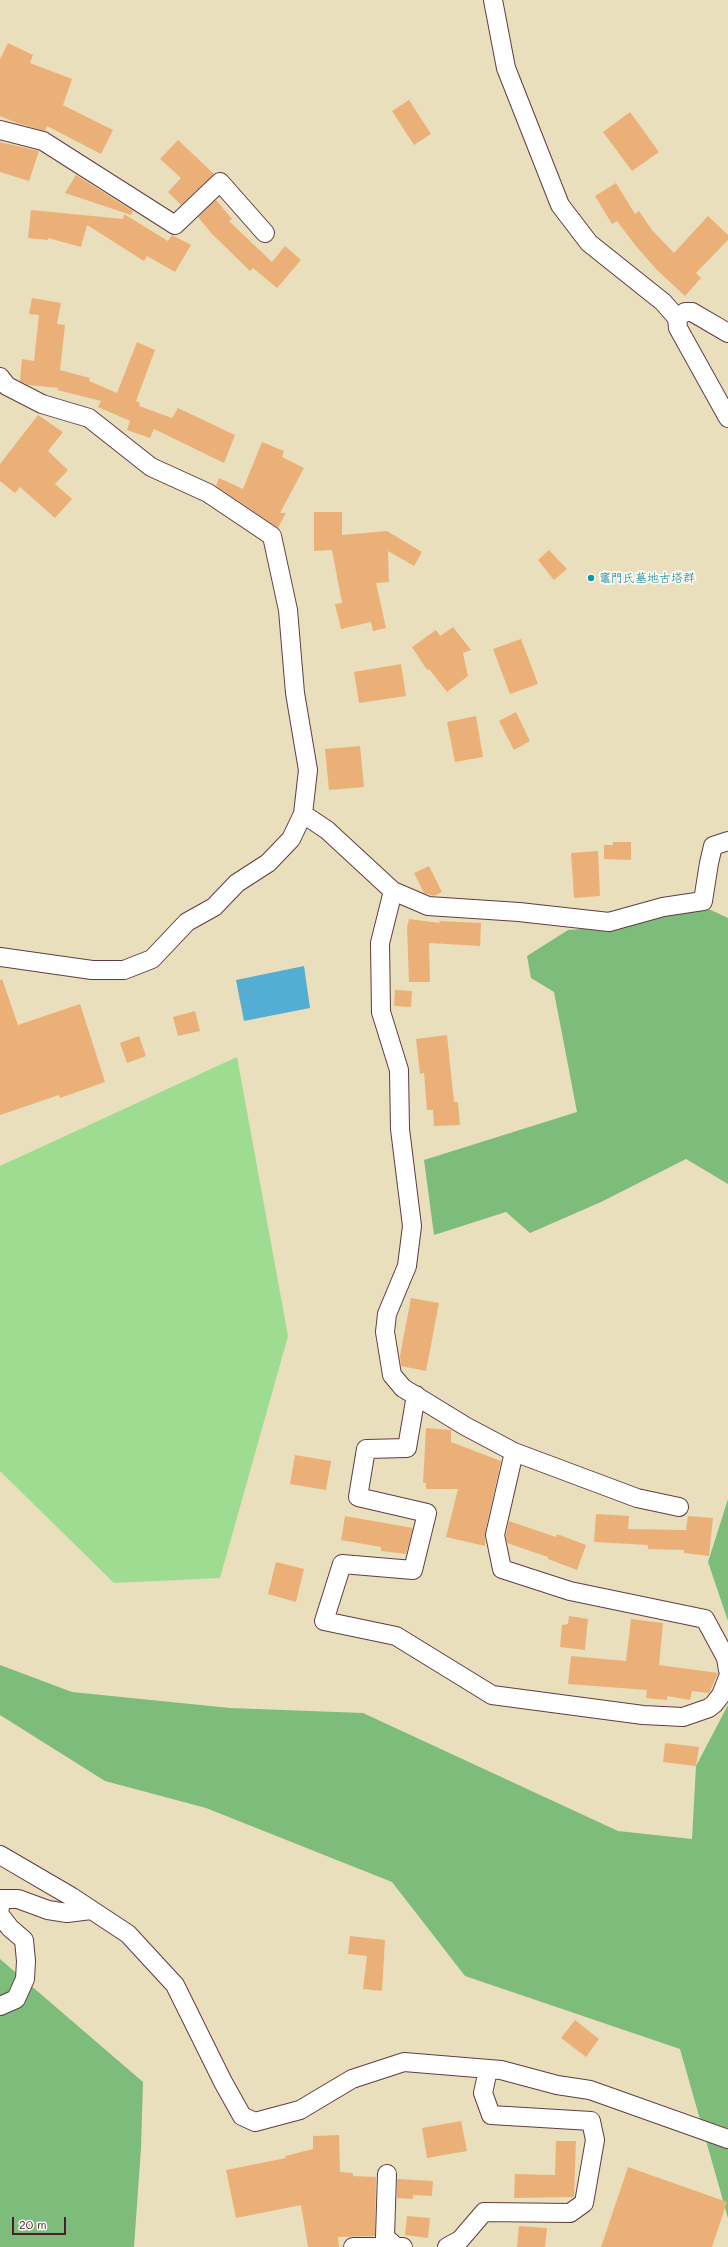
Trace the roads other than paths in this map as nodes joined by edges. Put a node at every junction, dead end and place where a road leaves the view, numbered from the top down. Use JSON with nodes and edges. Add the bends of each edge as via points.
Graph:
{"nodes":[{"id":1,"x":493,"y":0,"type":"edge"},
{"id":2,"x":0,"y":130,"type":"edge"},
{"id":3,"x":265,"y":233,"type":"dead end"},
{"id":4,"x":677,"y":318,"type":"junction"},
{"id":5,"x":728,"y":333,"type":"edge"},
{"id":6,"x":0,"y":377,"type":"edge"},
{"id":7,"x":728,"y":418,"type":"edge"},
{"id":8,"x":303,"y":814,"type":"junction"},
{"id":9,"x":728,"y":841,"type":"edge"},
{"id":10,"x":393,"y":891,"type":"junction"},
{"id":11,"x":0,"y":957,"type":"edge"},
{"id":12,"x":416,"y":1395,"type":"junction"},
{"id":13,"x":514,"y":1452,"type":"junction"},
{"id":14,"x":679,"y":1507,"type":"dead end"},
{"id":15,"x":728,"y":1670,"type":"edge"},
{"id":16,"x":728,"y":1677,"type":"edge"},
{"id":17,"x":0,"y":1855,"type":"edge"},
{"id":18,"x":0,"y":1908,"type":"edge"},
{"id":19,"x":91,"y":1910,"type":"junction"},
{"id":20,"x":0,"y":1915,"type":"edge"},
{"id":21,"x":0,"y":2006,"type":"edge"},
{"id":22,"x":488,"y":2070,"type":"junction"},
{"id":23,"x":728,"y":2139,"type":"edge"},
{"id":24,"x":387,"y":2174,"type":"dead end"},
{"id":25,"x":353,"y":2247,"type":"edge"},
{"id":26,"x":396,"y":2247,"type":"edge"},
{"id":27,"x":403,"y":2247,"type":"edge"},
{"id":28,"x":447,"y":2247,"type":"edge"}],
"edges":[{"from":1,"to":4,"type":"street","via":[[506,68],[560,205],[588,243],[663,302]]},
{"from":2,"to":3,"type":"street","via":[[43,141],[175,225],[220,182]]},
{"from":4,"to":5,"type":"street","via":[[685,312],[692,312]]},
{"from":4,"to":7,"type":"street","via":[[678,328]]},
{"from":6,"to":8,"type":"street","via":[[7,386],[42,404],[89,418],[151,467],[208,493],[272,536],[288,610],[294,693],[308,770]]},
{"from":8,"to":10,"type":"street","via":[[327,830]]},
{"from":8,"to":11,"type":"street","via":[[291,839],[268,863],[237,883],[214,907],[187,922],[152,959],[124,970],[92,970]]},
{"from":9,"to":10,"type":"street","via":[[714,846],[703,901],[663,907],[609,922],[519,912],[428,906]]},
{"from":10,"to":12,"type":"street","via":[[380,943],[380,1012],[399,1070],[400,1129],[412,1226],[407,1266],[389,1308],[385,1332],[392,1375],[403,1388]]},
{"from":12,"to":13,"type":"street","via":[[465,1426]]},
{"from":12,"to":16,"type":"street","via":[[407,1448],[366,1448],[358,1497],[427,1513],[413,1570],[342,1564],[324,1621],[396,1636],[492,1695],[643,1715],[683,1717],[714,1704],[721,1695]]},
{"from":13,"to":14,"type":"street","via":[[638,1498]]},
{"from":13,"to":15,"type":"street","via":[[495,1535],[502,1569],[570,1591],[705,1619],[726,1658]]},
{"from":17,"to":19,"type":"street"},
{"from":18,"to":19,"type":"street","via":[[0,1899],[18,1899],[48,1910],[67,1913]]},
{"from":19,"to":22,"type":"street","via":[[128,1934],[175,1985],[242,2116],[255,2122],[300,2110],[352,2079],[404,2062]]},
{"from":20,"to":21,"type":"street","via":[[24,1940],[26,1961],[25,1979],[16,2000]]},
{"from":22,"to":23,"type":"street","via":[[501,2070],[557,2085],[590,2090]]},
{"from":22,"to":28,"type":"street","via":[[483,2093],[491,2114],[590,2121],[595,2140],[584,2203],[570,2213],[484,2212],[460,2240]]},
{"from":24,"to":26,"type":"street","via":[[385,2237]]},
{"from":25,"to":26,"type":"street"},
{"from":26,"to":27,"type":"street"}]}
